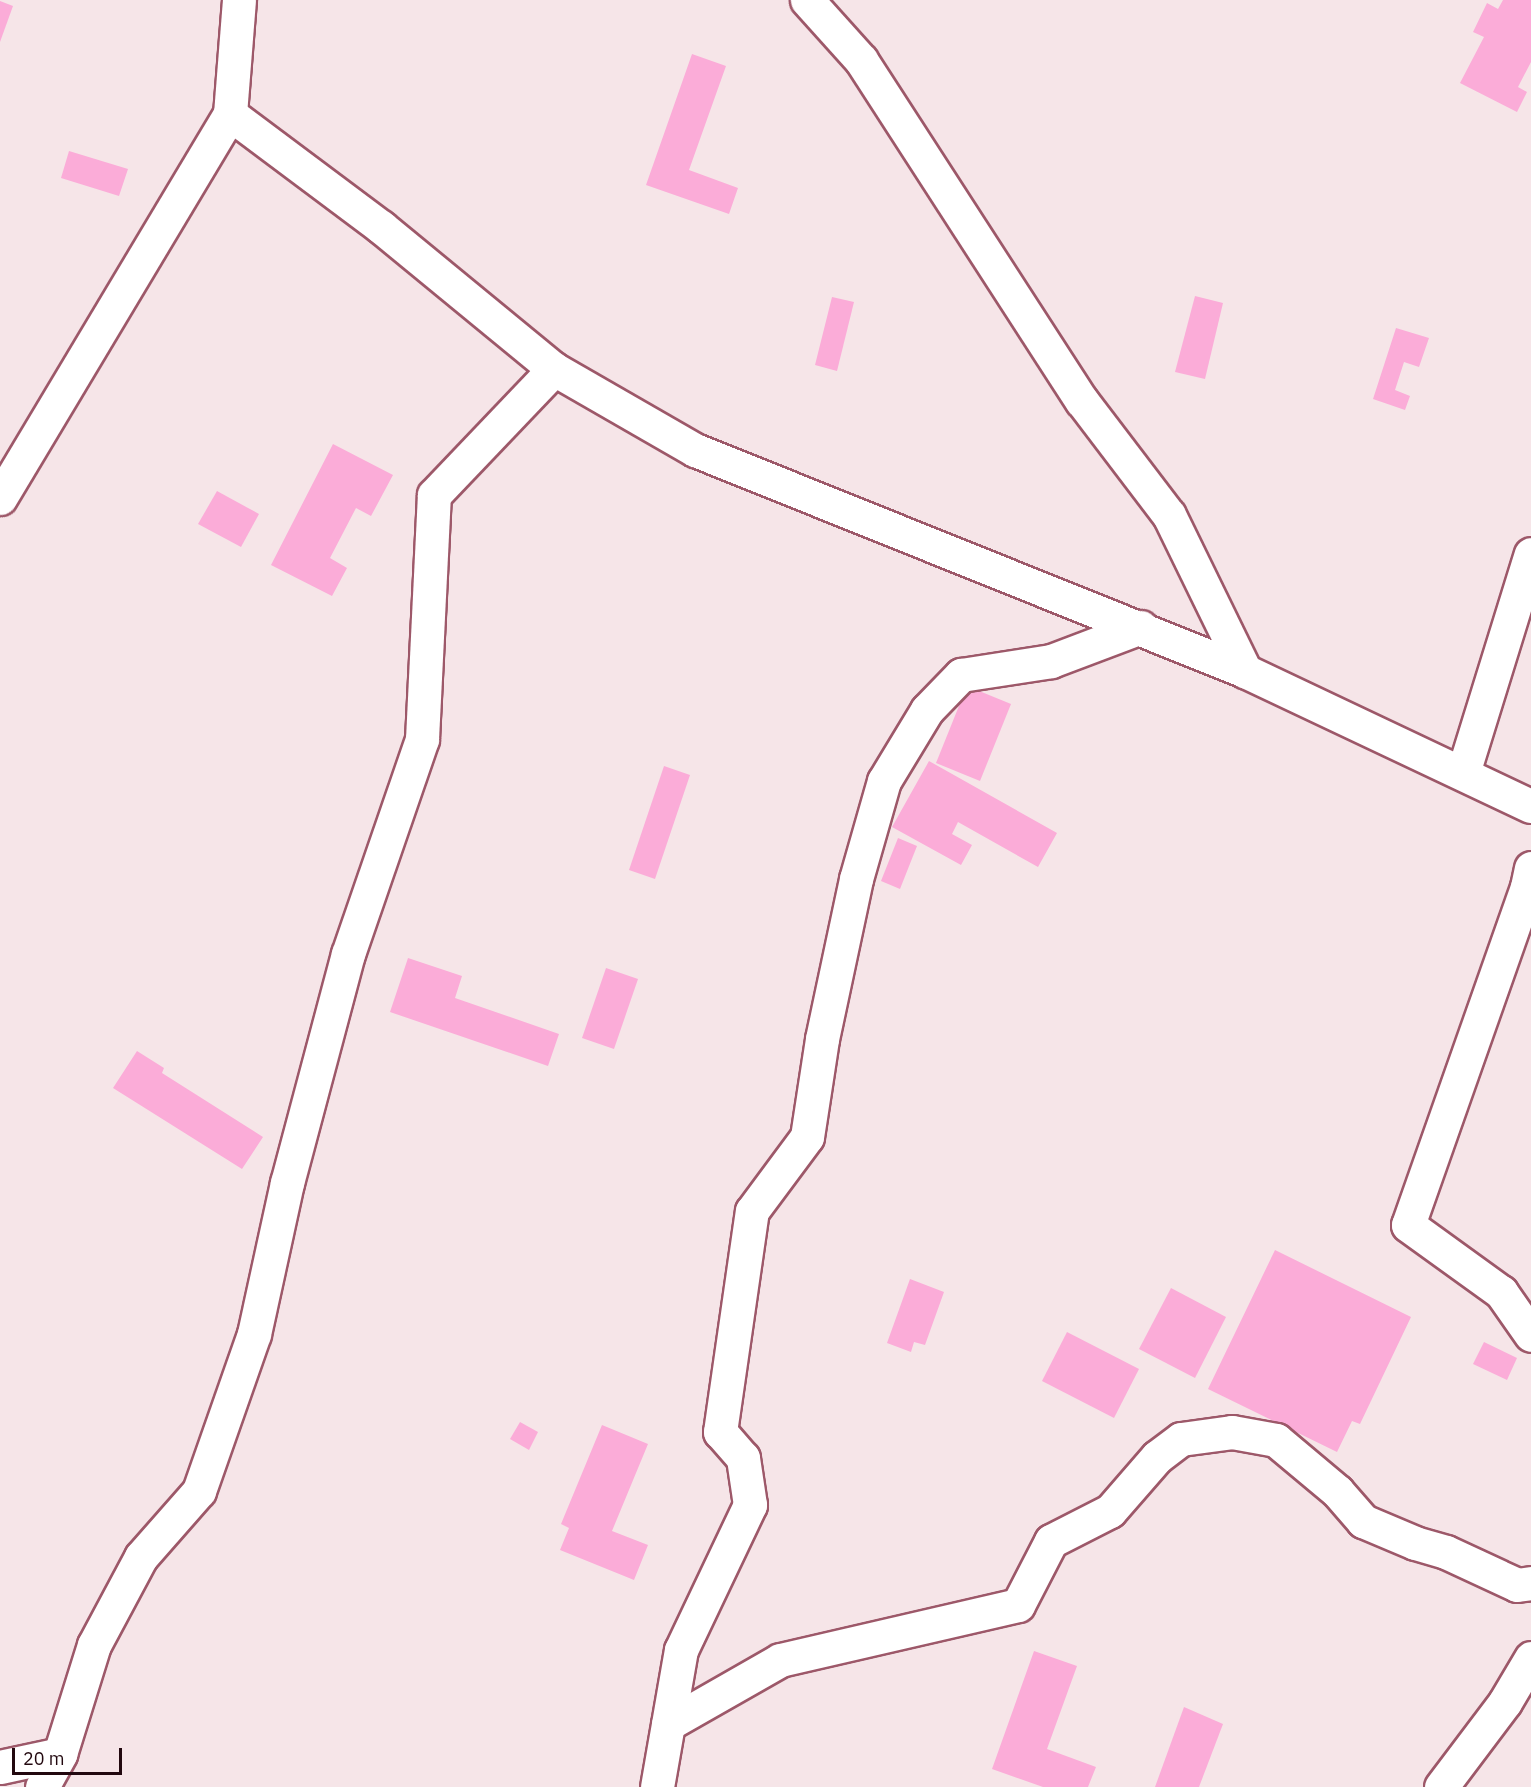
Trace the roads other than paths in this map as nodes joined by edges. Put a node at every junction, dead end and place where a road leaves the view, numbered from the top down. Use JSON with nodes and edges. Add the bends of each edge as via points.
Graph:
{"nodes":[{"id":1,"x":239,"y":0,"type":"edge"},
{"id":2,"x":807,"y":0,"type":"edge"},
{"id":3,"x":230,"y":114,"type":"junction"},
{"id":4,"x":554,"y":369,"type":"junction"},
{"id":5,"x":0,"y":498,"type":"edge"},
{"id":6,"x":1531,"y":554,"type":"edge"},
{"id":7,"x":1141,"y":627,"type":"junction"},
{"id":8,"x":1245,"y":671,"type":"junction"},
{"id":9,"x":1463,"y":774,"type":"junction"},
{"id":10,"x":1531,"y":806,"type":"edge"},
{"id":11,"x":1531,"y":868,"type":"edge"},
{"id":12,"x":1531,"y":1335,"type":"edge"},
{"id":13,"x":1531,"y":1583,"type":"edge"},
{"id":14,"x":1531,"y":1658,"type":"edge"},
{"id":15,"x":668,"y":1724,"type":"junction"},
{"id":16,"x":60,"y":1754,"type":"junction"},
{"id":17,"x":0,"y":1767,"type":"edge"},
{"id":18,"x":42,"y":1787,"type":"edge"},
{"id":19,"x":657,"y":1787,"type":"edge"},
{"id":20,"x":1441,"y":1787,"type":"edge"}],
"edges":[{"from":1,"to":3,"type":"street"},
{"from":2,"to":8,"type":"street","via":[[861,60],[1082,401],[1169,515]]},
{"from":3,"to":4,"type":"street","via":[[381,227]]},
{"from":3,"to":5,"type":"street"},
{"from":4,"to":7,"type":"street","via":[[694,450]]},
{"from":4,"to":16,"type":"street","via":[[434,495],[422,739],[348,954],[287,1183],[254,1334],[199,1491],[141,1557],[94,1645]]},
{"from":6,"to":9,"type":"street"},
{"from":7,"to":8,"type":"street"},
{"from":7,"to":15,"type":"street","via":[[1051,661],[961,675],[927,710],[885,781],[856,879],[822,1039],[807,1137],[752,1211],[720,1432],[743,1458],[750,1505],[681,1650]]},
{"from":8,"to":9,"type":"street"},
{"from":9,"to":10,"type":"street"},
{"from":11,"to":12,"type":"street","via":[[1408,1225],[1501,1292]]},
{"from":13,"to":15,"type":"street","via":[[1516,1585],[1446,1552],[1363,1521],[1337,1491],[1276,1440],[1232,1432],[1181,1439],[1157,1457],[1110,1511],[1051,1541],[1018,1605],[780,1660]]},
{"from":14,"to":20,"type":"street","via":[[1505,1702]]},
{"from":15,"to":19,"type":"street"},
{"from":16,"to":17,"type":"street"},
{"from":16,"to":18,"type":"street"}]}
